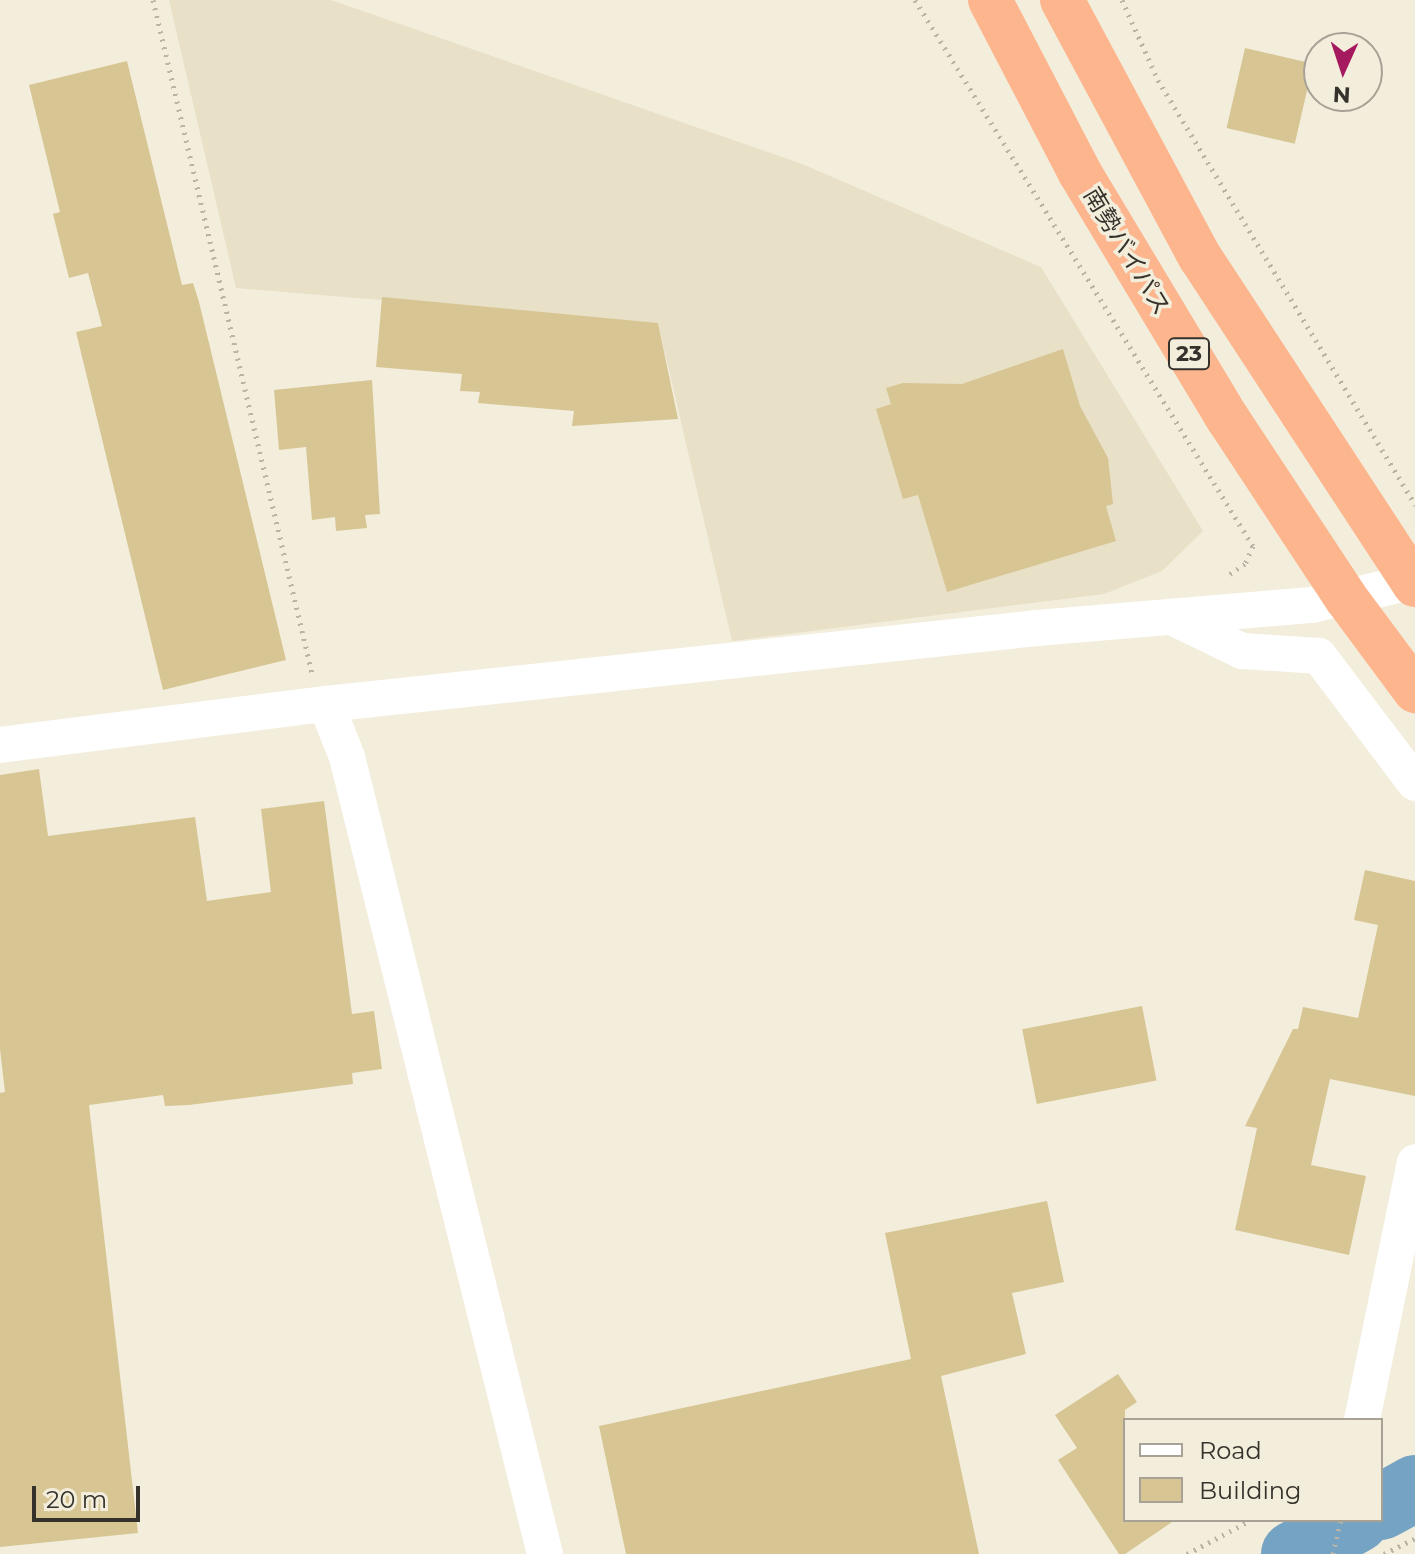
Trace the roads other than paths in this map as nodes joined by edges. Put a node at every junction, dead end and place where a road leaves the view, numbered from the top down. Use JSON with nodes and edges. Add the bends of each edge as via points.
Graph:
{"nodes":[{"id":1,"x":990,"y":0,"type":"edge"},
{"id":2,"x":1062,"y":0,"type":"edge"},
{"id":3,"x":1414,"y":583,"type":"edge"},
{"id":4,"x":1346,"y":598,"type":"junction"},
{"id":5,"x":1176,"y":619,"type":"junction"},
{"id":6,"x":1415,"y":691,"type":"edge"},
{"id":7,"x":326,"y":704,"type":"junction"},
{"id":8,"x":0,"y":745,"type":"edge"},
{"id":9,"x":1415,"y":783,"type":"edge"},
{"id":10,"x":1415,"y":1162,"type":"edge"},
{"id":11,"x":1362,"y":1418,"type":"edge"},
{"id":12,"x":545,"y":1554,"type":"edge"}],
"edges":[{"from":1,"to":4,"type":"highway","name":"南勢バイパス","number":"23","via":[[1088,187],[1228,419]]},
{"from":2,"to":3,"type":"highway","number":"23","via":[[1200,257]]},
{"from":3,"to":4,"type":"street"},
{"from":4,"to":5,"type":"street"},
{"from":4,"to":6,"type":"highway","name":"南勢バイパス","number":"23"},
{"from":5,"to":7,"type":"street","via":[[1037,628]]},
{"from":5,"to":9,"type":"street","via":[[1242,651],[1319,656]]},
{"from":7,"to":8,"type":"street"},
{"from":7,"to":12,"type":"street","via":[[347,757]]},
{"from":10,"to":11,"type":"street"}]}
